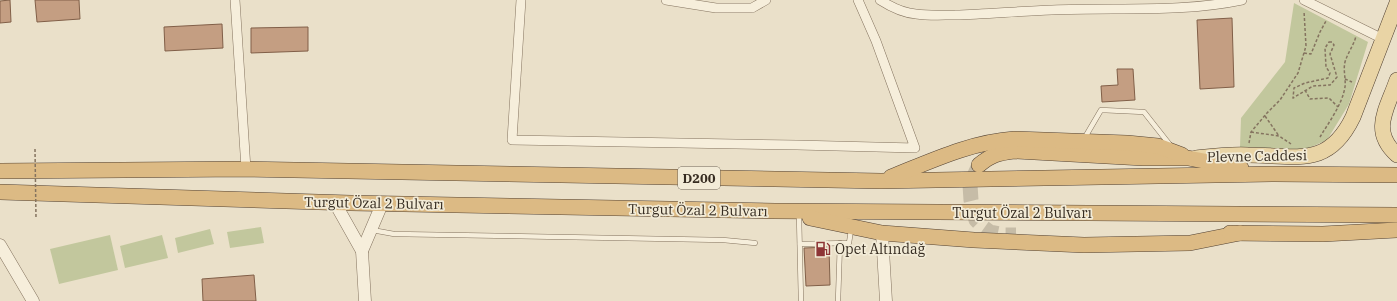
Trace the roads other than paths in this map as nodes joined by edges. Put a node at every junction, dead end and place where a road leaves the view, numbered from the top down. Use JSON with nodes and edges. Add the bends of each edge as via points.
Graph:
{"nodes":[{"id":1,"x":235,"y":0,"type":"edge"},
{"id":2,"x":521,"y":0,"type":"edge"},
{"id":3,"x":666,"y":0,"type":"edge"},
{"id":4,"x":766,"y":0,"type":"edge"},
{"id":5,"x":858,"y":0,"type":"edge"},
{"id":6,"x":881,"y":0,"type":"edge"},
{"id":7,"x":1242,"y":0,"type":"edge"},
{"id":8,"x":1397,"y":3,"type":"edge"},
{"id":9,"x":1304,"y":4,"type":"edge"},
{"id":10,"x":1383,"y":39,"type":"junction"},
{"id":11,"x":1397,"y":80,"type":"edge"},
{"id":12,"x":1082,"y":141,"type":"junction"},
{"id":13,"x":1175,"y":152,"type":"junction"},
{"id":14,"x":1397,"y":155,"type":"edge"},
{"id":15,"x":1188,"y":158,"type":"junction"},
{"id":16,"x":979,"y":165,"type":"tunnel mouth"},
{"id":17,"x":1397,"y":167,"type":"edge"},
{"id":18,"x":246,"y":169,"type":"junction"},
{"id":19,"x":0,"y":171,"type":"edge"},
{"id":20,"x":1275,"y":174,"type":"junction"},
{"id":21,"x":1397,"y":175,"type":"edge"},
{"id":22,"x":881,"y":181,"type":"junction"},
{"id":23,"x":0,"y":192,"type":"edge"},
{"id":24,"x":335,"y":203,"type":"junction"},
{"id":25,"x":382,"y":204,"type":"junction"},
{"id":26,"x":775,"y":212,"type":"junction"},
{"id":27,"x":1397,"y":215,"type":"edge"},
{"id":28,"x":799,"y":216,"type":"junction"},
{"id":29,"x":851,"y":227,"type":"junction"},
{"id":30,"x":372,"y":230,"type":"junction"},
{"id":31,"x":1397,"y":230,"type":"edge"},
{"id":32,"x":882,"y":233,"type":"junction"},
{"id":33,"x":1240,"y":233,"type":"junction"},
{"id":34,"x":1016,"y":235,"type":"tunnel mouth"},
{"id":35,"x":755,"y":242,"type":"dead end"},
{"id":36,"x":840,"y":243,"type":"junction"},
{"id":37,"x":800,"y":244,"type":"junction"},
{"id":38,"x":362,"y":251,"type":"junction"},
{"id":39,"x":2,"y":252,"type":"edge"},
{"id":40,"x":32,"y":301,"type":"edge"},
{"id":41,"x":365,"y":301,"type":"edge"},
{"id":42,"x":801,"y":301,"type":"edge"},
{"id":43,"x":838,"y":301,"type":"edge"},
{"id":44,"x":886,"y":301,"type":"edge"}],
"edges":[{"from":1,"to":18,"type":"street"},
{"from":2,"to":5,"type":"street","via":[[512,140],[915,148],[876,41]]},
{"from":3,"to":4,"type":"street","via":[[716,8],[752,8]]},
{"from":6,"to":7,"type":"street","via":[[900,11],[932,16],[1051,10],[1174,8]]},
{"from":8,"to":10,"type":"main road","name":"Plevne Caddesi"},
{"from":9,"to":10,"type":"street","via":[[1331,13]]},
{"from":10,"to":15,"type":"main road","name":"Plevne Caddesi","via":[[1347,131],[1336,143],[1322,152],[1296,157],[1248,155]]},
{"from":11,"to":14,"type":"main road","via":[[1382,128],[1386,143]]},
{"from":12,"to":13,"type":"highway","via":[[1158,146]]},
{"from":12,"to":13,"type":"lane","via":[[1101,110],[1144,112]]},
{"from":12,"to":22,"type":"highway","via":[[1027,138],[996,140]]},
{"from":13,"to":15,"type":"highway"},
{"from":15,"to":16,"type":"highway","via":[[1014,151],[1000,152]]},
{"from":15,"to":20,"type":"highway"},
{"from":17,"to":20,"type":"highway"},
{"from":18,"to":19,"type":"highway","number":"D200"},
{"from":18,"to":22,"type":"highway","number":"D200"},
{"from":20,"to":21,"type":"highway","number":"D200"},
{"from":20,"to":22,"type":"highway","number":"D200"},
{"from":23,"to":24,"type":"highway","name":"Turgut Özal 2 Bulvarı"},
{"from":24,"to":25,"type":"highway","name":"Turgut Özal 2 Bulvarı"},
{"from":24,"to":38,"type":"street"},
{"from":25,"to":26,"type":"highway","name":"Turgut Özal 2 Bulvarı"},
{"from":25,"to":30,"type":"street"},
{"from":26,"to":27,"type":"highway","name":"Turgut Özal 2 Bulvarı"},
{"from":26,"to":28,"type":"highway"},
{"from":28,"to":29,"type":"highway"},
{"from":28,"to":37,"type":"lane"},
{"from":29,"to":32,"type":"highway"},
{"from":29,"to":36,"type":"lane","via":[[849,242]]},
{"from":30,"to":35,"type":"lane","via":[[394,234]]},
{"from":30,"to":38,"type":"street"},
{"from":31,"to":33,"type":"highway","name":"Turgut Özal 2 Bulvarı","via":[[1323,234]]},
{"from":32,"to":33,"type":"highway","via":[[1084,245],[1190,243]]},
{"from":32,"to":44,"type":"street"},
{"from":33,"to":34,"type":"highway","name":"Turgut Özal 2 Bulvarı"},
{"from":36,"to":37,"type":"lane"},
{"from":36,"to":43,"type":"lane"},
{"from":37,"to":42,"type":"lane"},
{"from":38,"to":41,"type":"street"},
{"from":39,"to":40,"type":"street"}]}
